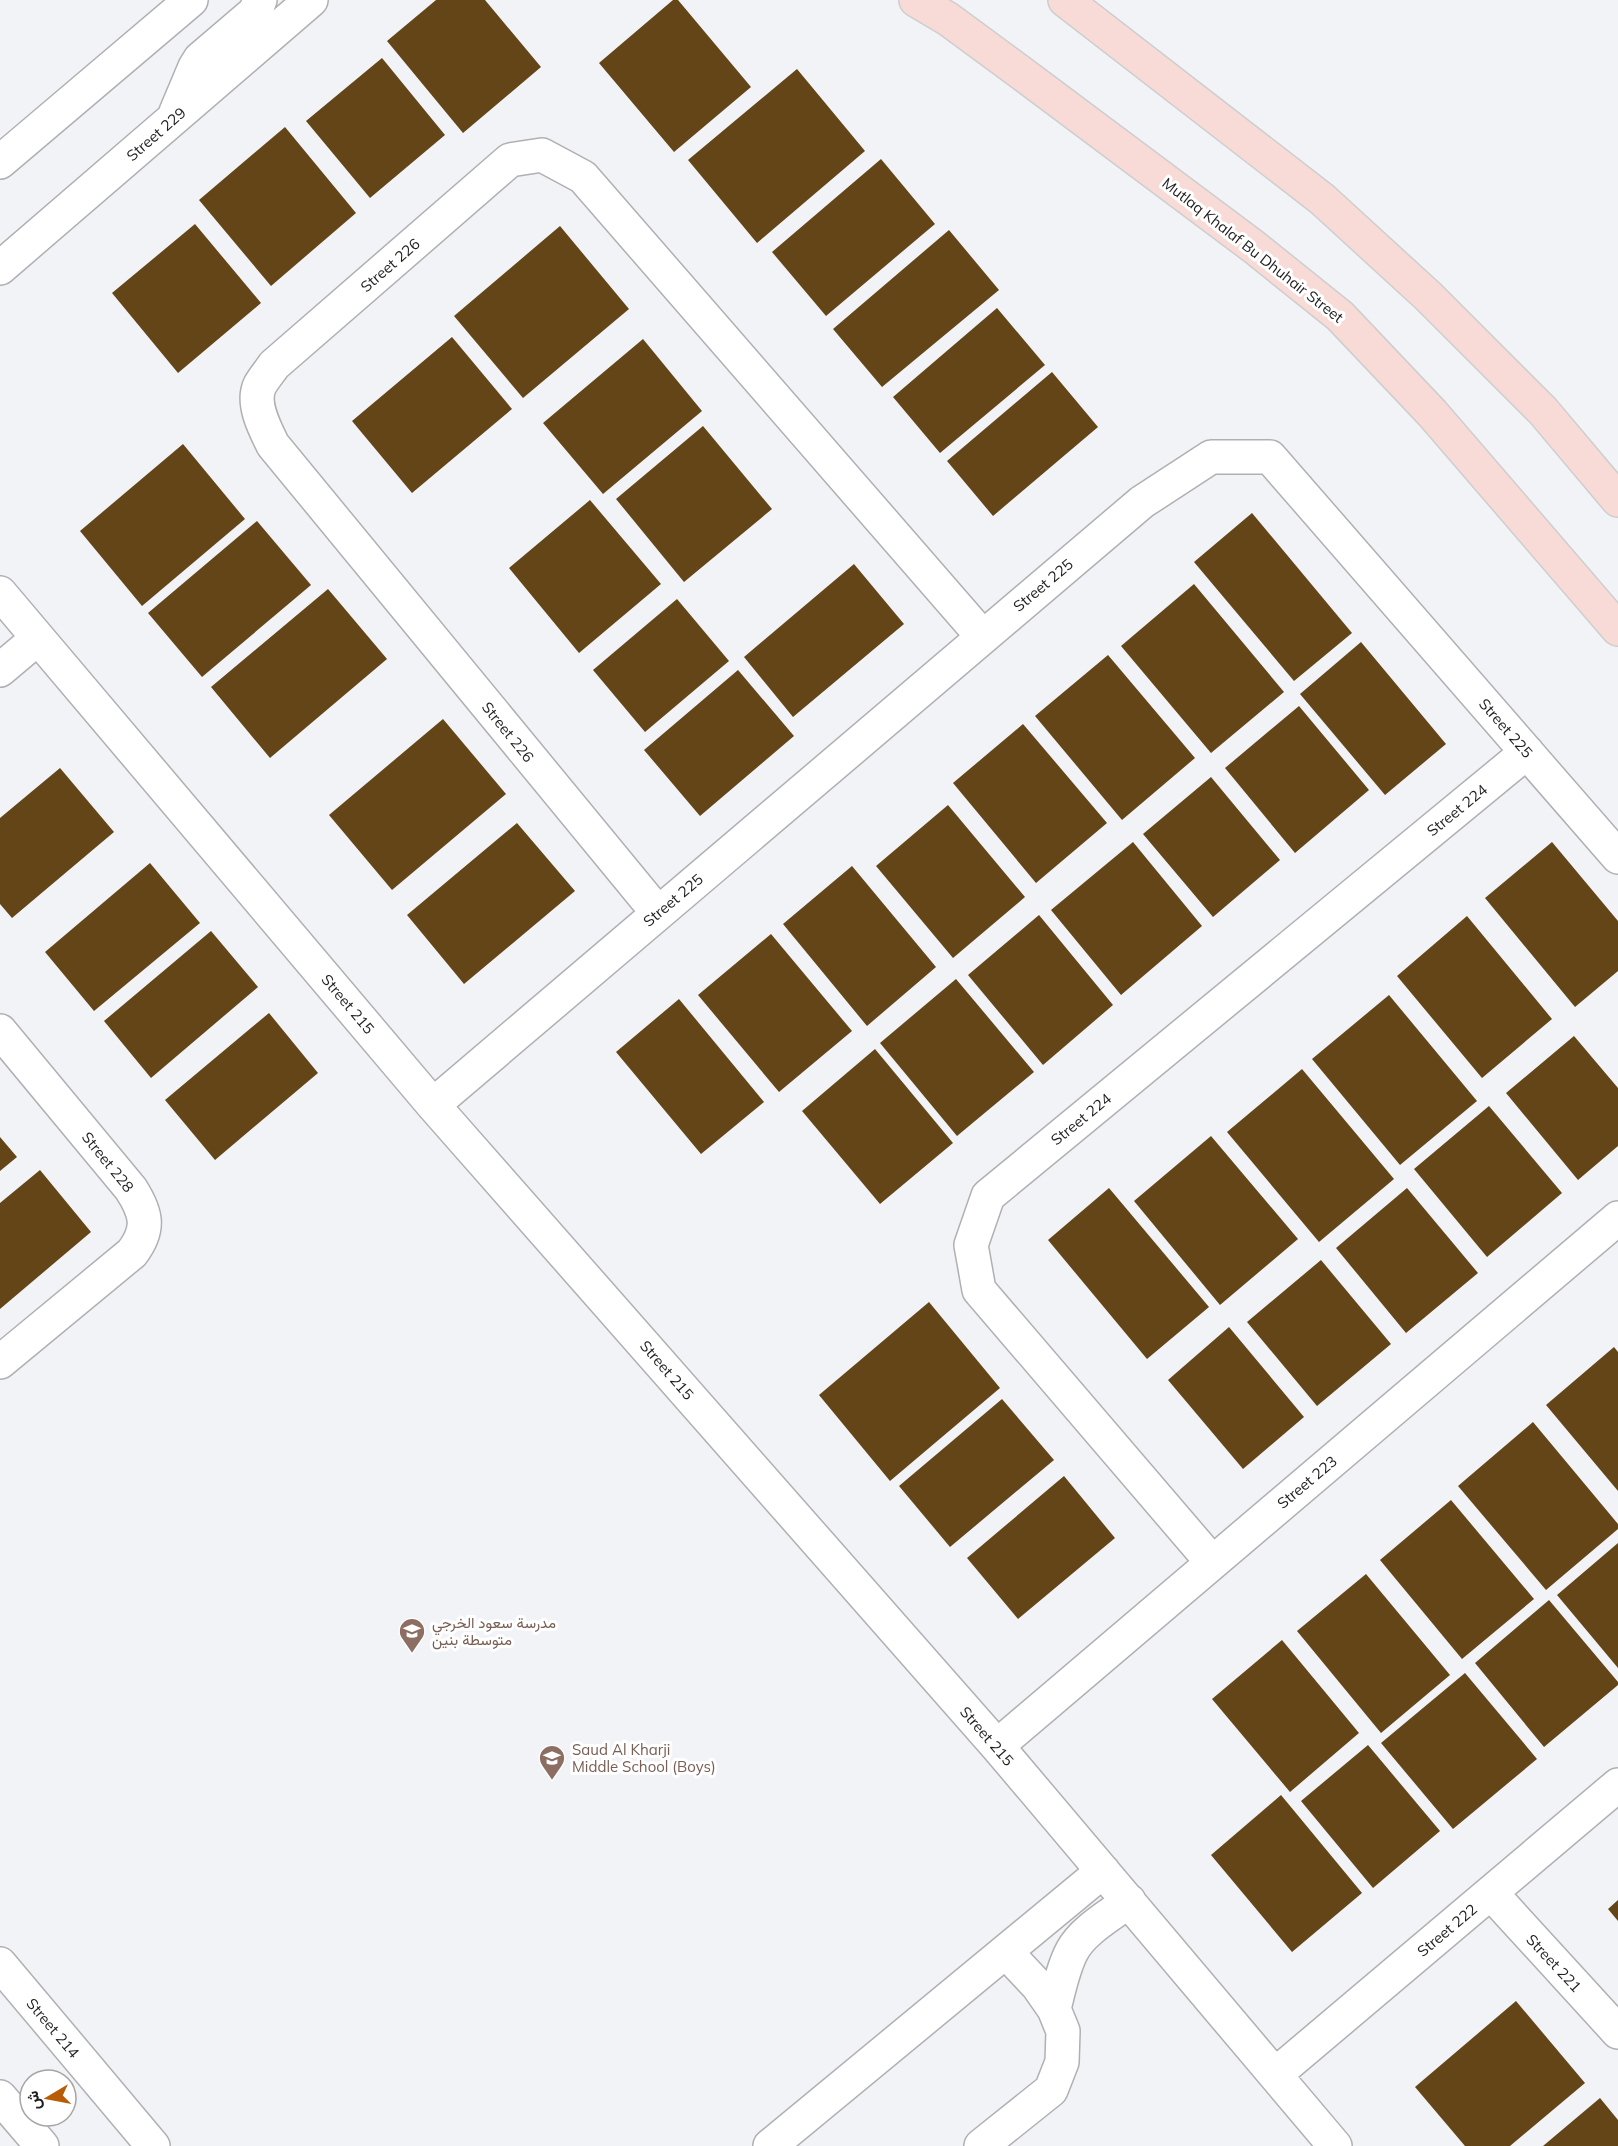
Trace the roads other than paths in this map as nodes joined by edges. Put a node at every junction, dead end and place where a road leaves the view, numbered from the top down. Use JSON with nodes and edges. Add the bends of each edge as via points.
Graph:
{"nodes":[{"id":1,"x":190,"y":0,"type":"edge"},
{"id":2,"x":260,"y":0,"type":"edge"},
{"id":3,"x":311,"y":0,"type":"edge"},
{"id":4,"x":916,"y":0,"type":"edge"},
{"id":5,"x":1065,"y":0,"type":"edge"},
{"id":6,"x":173,"y":119,"type":"junction"},
{"id":7,"x":0,"y":162,"type":"edge"},
{"id":8,"x":0,"y":268,"type":"edge"},
{"id":9,"x":1618,"y":500,"type":"edge"},
{"id":10,"x":0,"y":593,"type":"edge"},
{"id":11,"x":1618,"y":629,"type":"edge"},
{"id":12,"x":983,"y":637,"type":"junction"},
{"id":13,"x":38,"y":638,"type":"junction"},
{"id":14,"x":0,"y":670,"type":"edge"},
{"id":15,"x":1527,"y":752,"type":"junction"},
{"id":16,"x":1618,"y":858,"type":"edge"},
{"id":17,"x":658,"y":913,"type":"junction"},
{"id":18,"x":0,"y":1031,"type":"edge"},
{"id":19,"x":433,"y":1105,"type":"junction"},
{"id":20,"x":1618,"y":1218,"type":"edge"},
{"id":21,"x":0,"y":1362,"type":"edge"},
{"id":22,"x":1212,"y":1562,"type":"junction"},
{"id":23,"x":997,"y":1746,"type":"junction"},
{"id":24,"x":1618,"y":1785,"type":"edge"},
{"id":25,"x":1103,"y":1871,"type":"junction"},
{"id":26,"x":1491,"y":1893,"type":"junction"},
{"id":27,"x":1129,"y":1901,"type":"junction"},
{"id":28,"x":1006,"y":1952,"type":"junction"},
{"id":29,"x":0,"y":1964,"type":"edge"},
{"id":30,"x":1054,"y":2009,"type":"junction"},
{"id":31,"x":1618,"y":2032,"type":"edge"},
{"id":32,"x":1276,"y":2074,"type":"junction"},
{"id":33,"x":0,"y":2097,"type":"edge"},
{"id":34,"x":42,"y":2146,"type":"edge"},
{"id":35,"x":153,"y":2146,"type":"edge"},
{"id":36,"x":770,"y":2146,"type":"edge"},
{"id":37,"x":981,"y":2146,"type":"edge"},
{"id":38,"x":1335,"y":2146,"type":"edge"}],
"edges":[{"from":1,"to":7,"type":"street"},
{"from":2,"to":6,"type":"street","via":[[255,12],[201,58]]},
{"from":3,"to":6,"type":"street","name":"Street 229"},
{"from":4,"to":11,"type":"main road","name":"Mutlaq Khalaf Bu Dhuhair Street","via":[[1020,72],[1340,316],[1432,413]]},
{"from":5,"to":9,"type":"main road","via":[[1322,199],[1428,296],[1543,411]]},
{"from":6,"to":8,"type":"street","name":"Street 229"},
{"from":10,"to":13,"type":"street","name":"Street 215"},
{"from":12,"to":15,"type":"street","name":"Street 225","via":[[1142,502],[1210,457],[1270,457]]},
{"from":12,"to":17,"type":"street","name":"Street 225"},
{"from":12,"to":17,"type":"street","name":"Street 226","via":[[583,177],[542,155],[510,160],[274,365],[259,387],[258,404],[263,427],[273,446]]},
{"from":13,"to":14,"type":"street"},
{"from":13,"to":19,"type":"street","name":"Street 215"},
{"from":15,"to":16,"type":"street","name":"Street 225"},
{"from":15,"to":22,"type":"street","name":"Street 224","via":[[988,1196],[971,1245],[979,1290]]},
{"from":17,"to":19,"type":"street","name":"Street 225"},
{"from":18,"to":21,"type":"street","name":"Street 228","via":[[131,1189],[142,1206],[144,1221],[143,1238],[132,1253]]},
{"from":19,"to":23,"type":"street","name":"Street 215"},
{"from":20,"to":22,"type":"street","name":"Street 223"},
{"from":22,"to":23,"type":"street","name":"Street 223"},
{"from":23,"to":25,"type":"street","name":"Street 215"},
{"from":24,"to":26,"type":"street","name":"Street 222"},
{"from":25,"to":27,"type":"street","name":"Street 215"},
{"from":25,"to":28,"type":"street"},
{"from":26,"to":31,"type":"street","name":"Street 221"},
{"from":26,"to":32,"type":"street","name":"Street 222"},
{"from":27,"to":30,"type":"street","via":[[1088,1932],[1073,1949]]},
{"from":27,"to":32,"type":"street","name":"Street 215"},
{"from":28,"to":30,"type":"street"},
{"from":28,"to":36,"type":"street"},
{"from":29,"to":35,"type":"street","name":"Street 214"},
{"from":30,"to":37,"type":"street","via":[[1064,2031],[1062,2062],[1051,2090]]},
{"from":32,"to":38,"type":"street","name":"Street 215"},
{"from":33,"to":34,"type":"street"}]}
